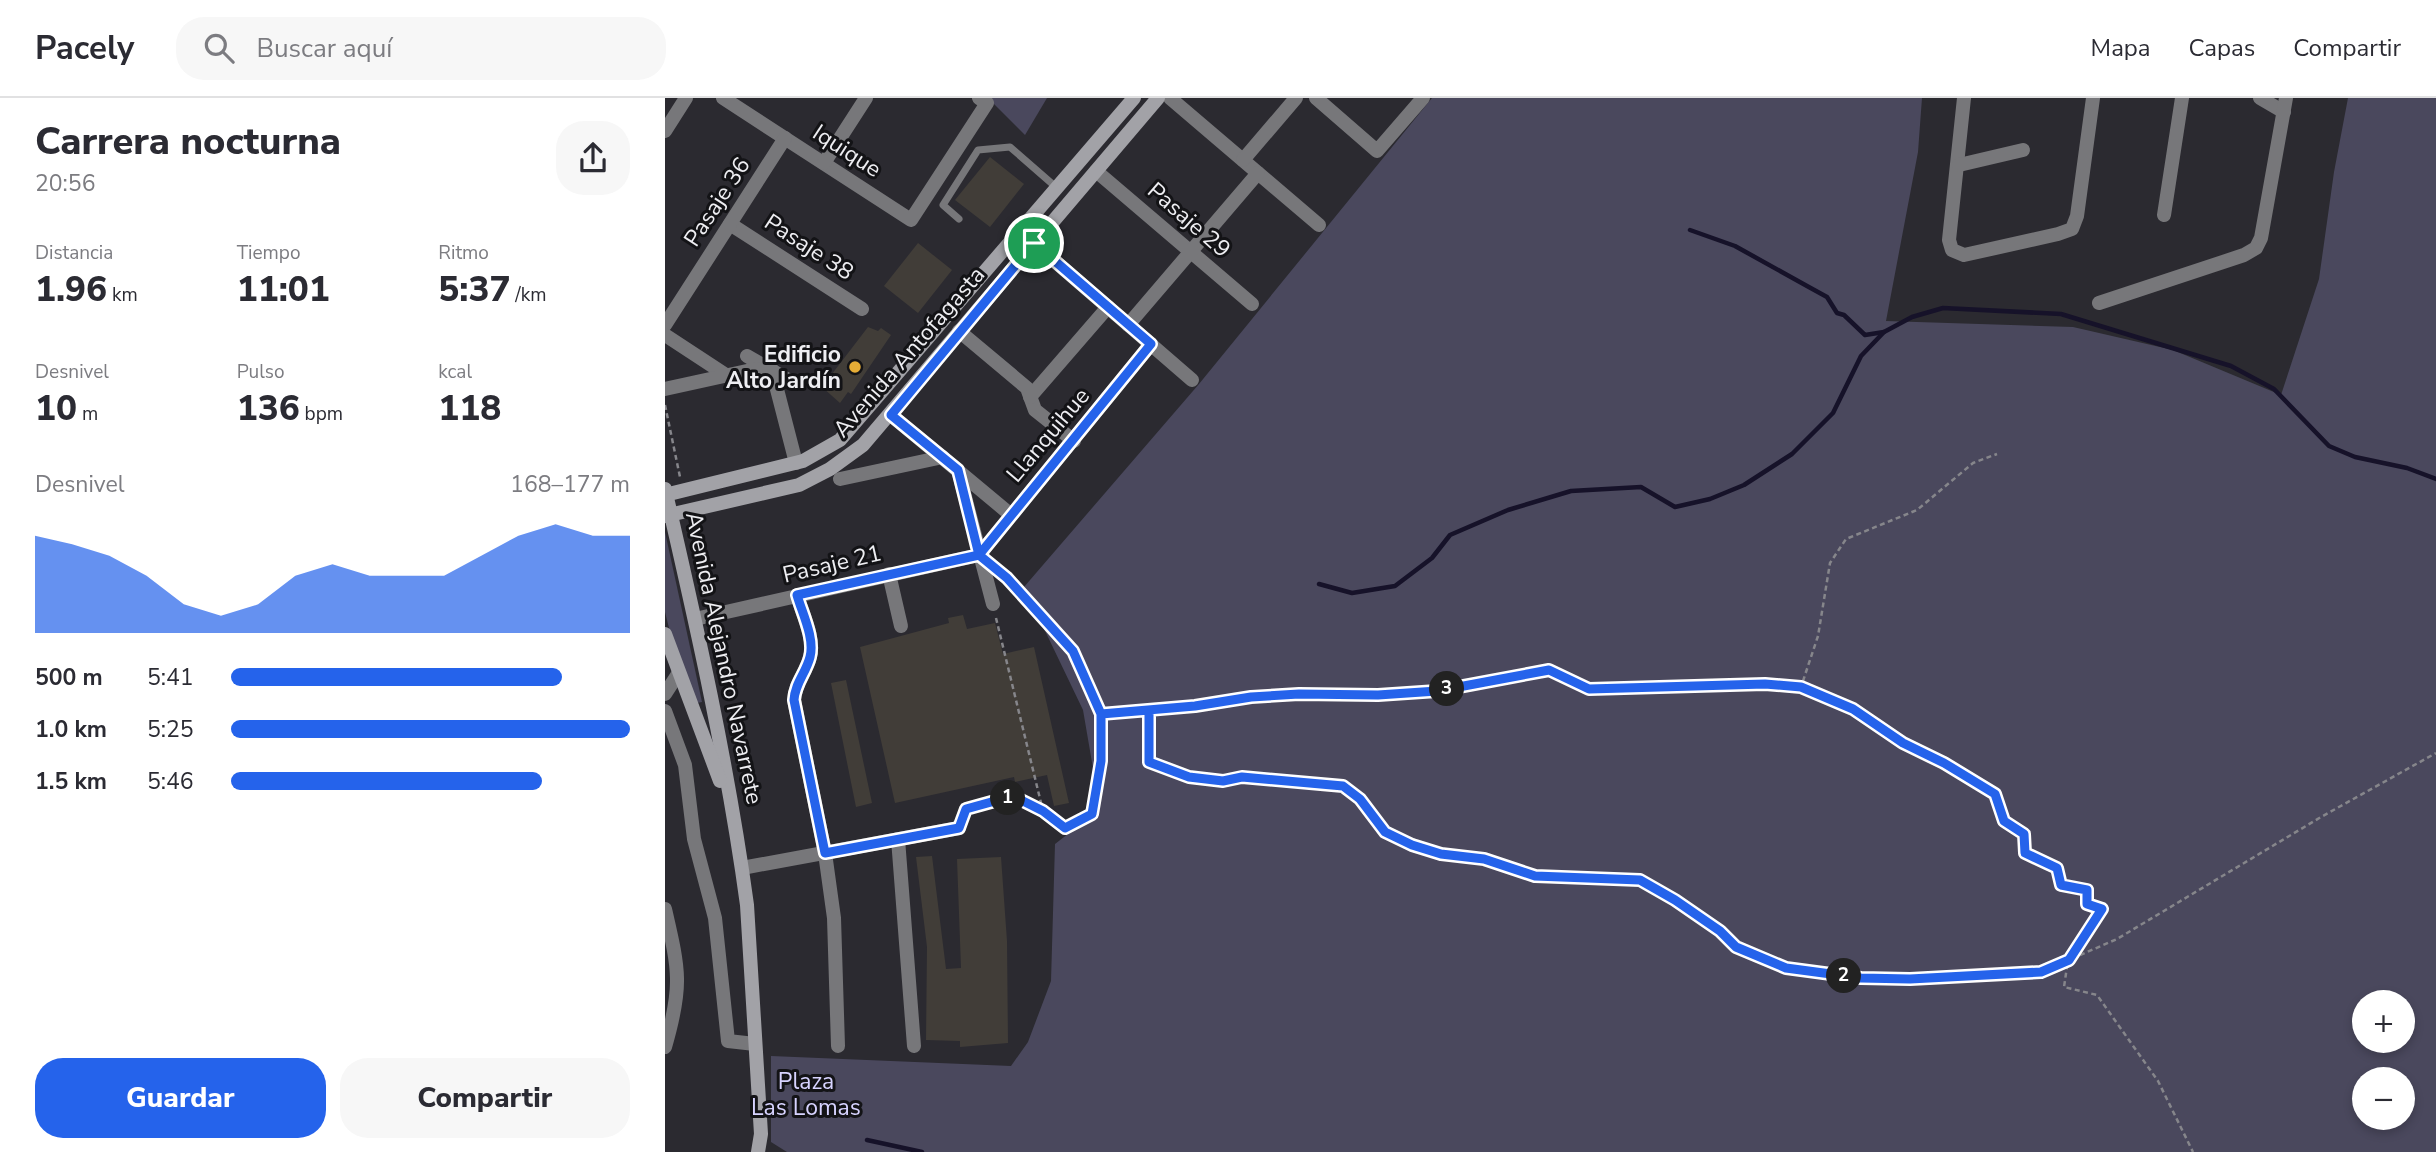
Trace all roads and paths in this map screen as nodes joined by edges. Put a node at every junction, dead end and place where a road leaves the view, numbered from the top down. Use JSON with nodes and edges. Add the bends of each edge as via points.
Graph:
{"nodes":[{"id":1,"x":686,"y":98,"type":"edge"},
{"id":2,"x":723,"y":98,"type":"edge"},
{"id":3,"x":866,"y":98,"type":"edge"},
{"id":4,"x":1134,"y":98,"type":"edge"},
{"id":5,"x":1158,"y":98,"type":"edge"},
{"id":6,"x":1170,"y":98,"type":"edge"},
{"id":7,"x":1296,"y":98,"type":"edge"},
{"id":8,"x":1315,"y":98,"type":"edge"},
{"id":9,"x":1423,"y":98,"type":"edge"},
{"id":10,"x":1964,"y":98,"type":"edge"},
{"id":11,"x":2093,"y":98,"type":"edge"},
{"id":12,"x":2182,"y":98,"type":"edge"},
{"id":13,"x":2260,"y":98,"type":"edge"},
{"id":14,"x":983,"y":101,"type":"edge"},
{"id":15,"x":2285,"y":105,"type":"edge"},
{"id":16,"x":665,"y":131,"type":"edge"},
{"id":17,"x":785,"y":138,"type":"junction"},
{"id":18,"x":2023,"y":150,"type":"dead end"},
{"id":19,"x":1243,"y":160,"type":"junction"},
{"id":20,"x":824,"y":163,"type":"junction"},
{"id":21,"x":1959,"y":164,"type":"junction"},
{"id":22,"x":1096,"y":171,"type":"junction"},
{"id":23,"x":1258,"y":173,"type":"junction"},
{"id":24,"x":1058,"y":188,"type":"junction"},
{"id":25,"x":2164,"y":215,"type":"dead end"},
{"id":26,"x":959,"y":219,"type":"dead end"},
{"id":27,"x":730,"y":224,"type":"junction"},
{"id":28,"x":1319,"y":225,"type":"dead end"},
{"id":29,"x":1021,"y":232,"type":"junction"},
{"id":30,"x":1034,"y":243,"type":"junction"},
{"id":31,"x":1191,"y":252,"type":"junction"},
{"id":32,"x":2099,"y":303,"type":"dead end"},
{"id":33,"x":1252,"y":304,"type":"dead end"},
{"id":34,"x":1108,"y":307,"type":"junction"},
{"id":35,"x":862,"y":309,"type":"dead end"},
{"id":36,"x":665,"y":325,"type":"edge"},
{"id":37,"x":1129,"y":325,"type":"junction"},
{"id":38,"x":959,"y":331,"type":"junction"},
{"id":39,"x":665,"y":335,"type":"edge"},
{"id":40,"x":1151,"y":344,"type":"junction"},
{"id":41,"x":747,"y":356,"type":"dead end"},
{"id":42,"x":772,"y":370,"type":"junction"},
{"id":43,"x":726,"y":375,"type":"junction"},
{"id":44,"x":1192,"y":380,"type":"dead end"},
{"id":45,"x":790,"y":381,"type":"dead end"},
{"id":46,"x":665,"y":389,"type":"edge"},
{"id":47,"x":1030,"y":397,"type":"junction"},
{"id":48,"x":665,"y":405,"type":"edge"},
{"id":49,"x":891,"y":415,"type":"junction"},
{"id":50,"x":1075,"y":441,"type":"junction"},
{"id":51,"x":1997,"y":454,"type":"dead end"},
{"id":52,"x":943,"y":457,"type":"junction"},
{"id":53,"x":796,"y":463,"type":"junction"},
{"id":54,"x":958,"y":470,"type":"junction"},
{"id":55,"x":840,"y":479,"type":"dead end"},
{"id":56,"x":683,"y":490,"type":"junction"},
{"id":57,"x":665,"y":493,"type":"edge"},
{"id":58,"x":668,"y":515,"type":"edge"},
{"id":59,"x":1011,"y":515,"type":"junction"},
{"id":60,"x":979,"y":555,"type":"junction"},
{"id":61,"x":889,"y":574,"type":"junction"},
{"id":62,"x":797,"y":595,"type":"junction"},
{"id":63,"x":993,"y":604,"type":"joint"},
{"id":64,"x":695,"y":619,"type":"junction"},
{"id":65,"x":901,"y":625,"type":"dead end"},
{"id":66,"x":665,"y":634,"type":"edge"},
{"id":67,"x":678,"y":674,"type":"junction"},
{"id":68,"x":1801,"y":687,"type":"junction"},
{"id":69,"x":665,"y":694,"type":"edge"},
{"id":70,"x":1149,"y":710,"type":"junction"},
{"id":71,"x":665,"y":711,"type":"edge"},
{"id":72,"x":1101,"y":714,"type":"junction"},
{"id":73,"x":2436,"y":753,"type":"edge"},
{"id":74,"x":1043,"y":811,"type":"junction"},
{"id":75,"x":959,"y":828,"type":"joint"},
{"id":76,"x":736,"y":836,"type":"junction"},
{"id":77,"x":898,"y":839,"type":"junction"},
{"id":78,"x":825,"y":853,"type":"junction"},
{"id":79,"x":742,"y":868,"type":"junction"},
{"id":80,"x":665,"y":909,"type":"edge"},
{"id":81,"x":2069,"y":960,"type":"junction"},
{"id":82,"x":755,"y":1044,"type":"junction"},
{"id":83,"x":838,"y":1046,"type":"dead end"},
{"id":84,"x":913,"y":1046,"type":"dead end"},
{"id":85,"x":665,"y":1047,"type":"edge"},
{"id":86,"x":758,"y":1152,"type":"edge"},
{"id":87,"x":2193,"y":1152,"type":"edge"}],
"edges":[{"from":1,"to":16,"type":"street"},
{"from":2,"to":17,"type":"street","name":"Iquique"},
{"from":3,"to":20,"type":"street"},
{"from":4,"to":24,"type":"street","name":"Avenida Antofagasta"},
{"from":5,"to":22,"type":"street","name":"Avenida Antofagasta"},
{"from":6,"to":19,"type":"street"},
{"from":7,"to":19,"type":"street"},
{"from":8,"to":9,"type":"street","via":[[1377,151]]},
{"from":10,"to":21,"type":"street"},
{"from":11,"to":21,"type":"street","via":[[2077,216],[2066,232],[1964,255],[1954,252],[1949,240]]},
{"from":12,"to":25,"type":"street"},
{"from":13,"to":15,"type":"street"},
{"from":14,"to":20,"type":"street","name":"Iquique","via":[[911,220]]},
{"from":15,"to":32,"type":"street","via":[[2256,248]]},
{"from":17,"to":20,"type":"street","name":"Iquique"},
{"from":17,"to":27,"type":"street","name":"Pasaje 36"},
{"from":18,"to":21,"type":"street"},
{"from":19,"to":23,"type":"street"},
{"from":22,"to":30,"type":"street","name":"Avenida Antofagasta"},
{"from":22,"to":31,"type":"street","name":"Pasaje 29"},
{"from":23,"to":28,"type":"street"},
{"from":23,"to":31,"type":"street"},
{"from":24,"to":26,"type":"lane","via":[[1010,147],[978,150],[943,205]]},
{"from":24,"to":29,"type":"street","name":"Avenida Antofagasta"},
{"from":27,"to":35,"type":"street","name":"Pasaje 38"},
{"from":27,"to":36,"type":"street","name":"Pasaje 36"},
{"from":29,"to":30,"type":"street"},
{"from":29,"to":53,"type":"street","name":"Avenida Antofagasta","via":[[848,431],[821,453]]},
{"from":30,"to":34,"type":"street"},
{"from":30,"to":38,"type":"street","name":"Avenida Antofagasta"},
{"from":31,"to":33,"type":"street","name":"Pasaje 29"},
{"from":31,"to":37,"type":"street"},
{"from":34,"to":37,"type":"street"},
{"from":34,"to":47,"type":"street"},
{"from":37,"to":40,"type":"street"},
{"from":38,"to":47,"type":"street","via":[[1027,388]]},
{"from":38,"to":49,"type":"street","name":"Avenida Antofagasta"},
{"from":39,"to":43,"type":"street"},
{"from":40,"to":44,"type":"street"},
{"from":40,"to":50,"type":"street","name":"Llanquihue"},
{"from":41,"to":42,"type":"street"},
{"from":42,"to":43,"type":"street"},
{"from":42,"to":45,"type":"street"},
{"from":42,"to":53,"type":"street"},
{"from":43,"to":46,"type":"street"},
{"from":47,"to":50,"type":"street","via":[[1035,410]]},
{"from":48,"to":56,"type":"path"},
{"from":49,"to":52,"type":"street"},
{"from":49,"to":58,"type":"street","name":"Avenida Antofagasta","via":[[863,445],[813,479]]},
{"from":50,"to":59,"type":"street","name":"Llanquihue"},
{"from":51,"to":68,"type":"path","via":[[1973,463],[1917,510],[1846,539],[1830,563],[1818,636]]},
{"from":52,"to":54,"type":"street"},
{"from":52,"to":55,"type":"street"},
{"from":53,"to":56,"type":"street","name":"Avenida Antofagasta"},
{"from":54,"to":59,"type":"street"},
{"from":54,"to":60,"type":"street"},
{"from":56,"to":57,"type":"street","name":"Avenida Antofagasta"},
{"from":57,"to":58,"type":"street","name":"Avenida Alejandro Navarrete"},
{"from":58,"to":64,"type":"street","name":"Avenida Alejandro Navarrete"},
{"from":59,"to":60,"type":"street","name":"Llanquihue"},
{"from":60,"to":61,"type":"street","name":"Pasaje 21"},
{"from":60,"to":63,"type":"street"},
{"from":60,"to":72,"type":"path","via":[[1007,578],[1073,651]]},
{"from":61,"to":62,"type":"street","name":"Pasaje 21"},
{"from":61,"to":65,"type":"street"},
{"from":62,"to":64,"type":"street","name":"Pasaje 21"},
{"from":62,"to":78,"type":"street","via":[[811,645],[794,700]]},
{"from":63,"to":74,"type":"path"},
{"from":64,"to":76,"type":"street","name":"Avenida Alejandro Navarrete"},
{"from":66,"to":67,"type":"street","name":"Avenida Alejandro Navarrete"},
{"from":67,"to":69,"type":"street"},
{"from":67,"to":76,"type":"street","name":"Avenida Alejandro Navarrete","via":[[716,769]]},
{"from":68,"to":70,"type":"path","via":[[1589,689],[1549,670],[1437,691],[1263,696]]},
{"from":68,"to":81,"type":"path","via":[[1853,709],[1995,794],[2004,821],[2024,834],[2025,853],[2057,868],[2061,885],[2087,890],[2087,904],[2102,909]]},
{"from":70,"to":72,"type":"path"},
{"from":70,"to":81,"type":"path","via":[[1149,762],[1189,777],[1343,786],[1360,799],[1385,832],[1412,845],[1484,859],[1535,876],[1640,880],[1686,907],[1736,947],[1786,968],[1861,978],[1961,978],[2041,972]]},
{"from":71,"to":82,"type":"street","via":[[685,765],[694,839],[715,918],[728,1041]]},
{"from":72,"to":74,"type":"path","via":[[1101,761],[1092,814],[1065,828]]},
{"from":73,"to":81,"type":"path","via":[[2116,939]]},
{"from":74,"to":75,"type":"path","via":[[1013,796],[966,809]]},
{"from":75,"to":77,"type":"street"},
{"from":76,"to":79,"type":"street","name":"Avenida Alejandro Navarrete"},
{"from":77,"to":78,"type":"street"},
{"from":77,"to":84,"type":"street"},
{"from":78,"to":79,"type":"street"},
{"from":78,"to":83,"type":"street","via":[[834,918]]},
{"from":79,"to":82,"type":"street","name":"Avenida Alejandro Navarrete"},
{"from":80,"to":85,"type":"street","via":[[679,988]]},
{"from":81,"to":87,"type":"path","via":[[2064,987],[2097,995],[2158,1081]]},
{"from":82,"to":86,"type":"street","name":"Avenida Alejandro Navarrete"}]}
